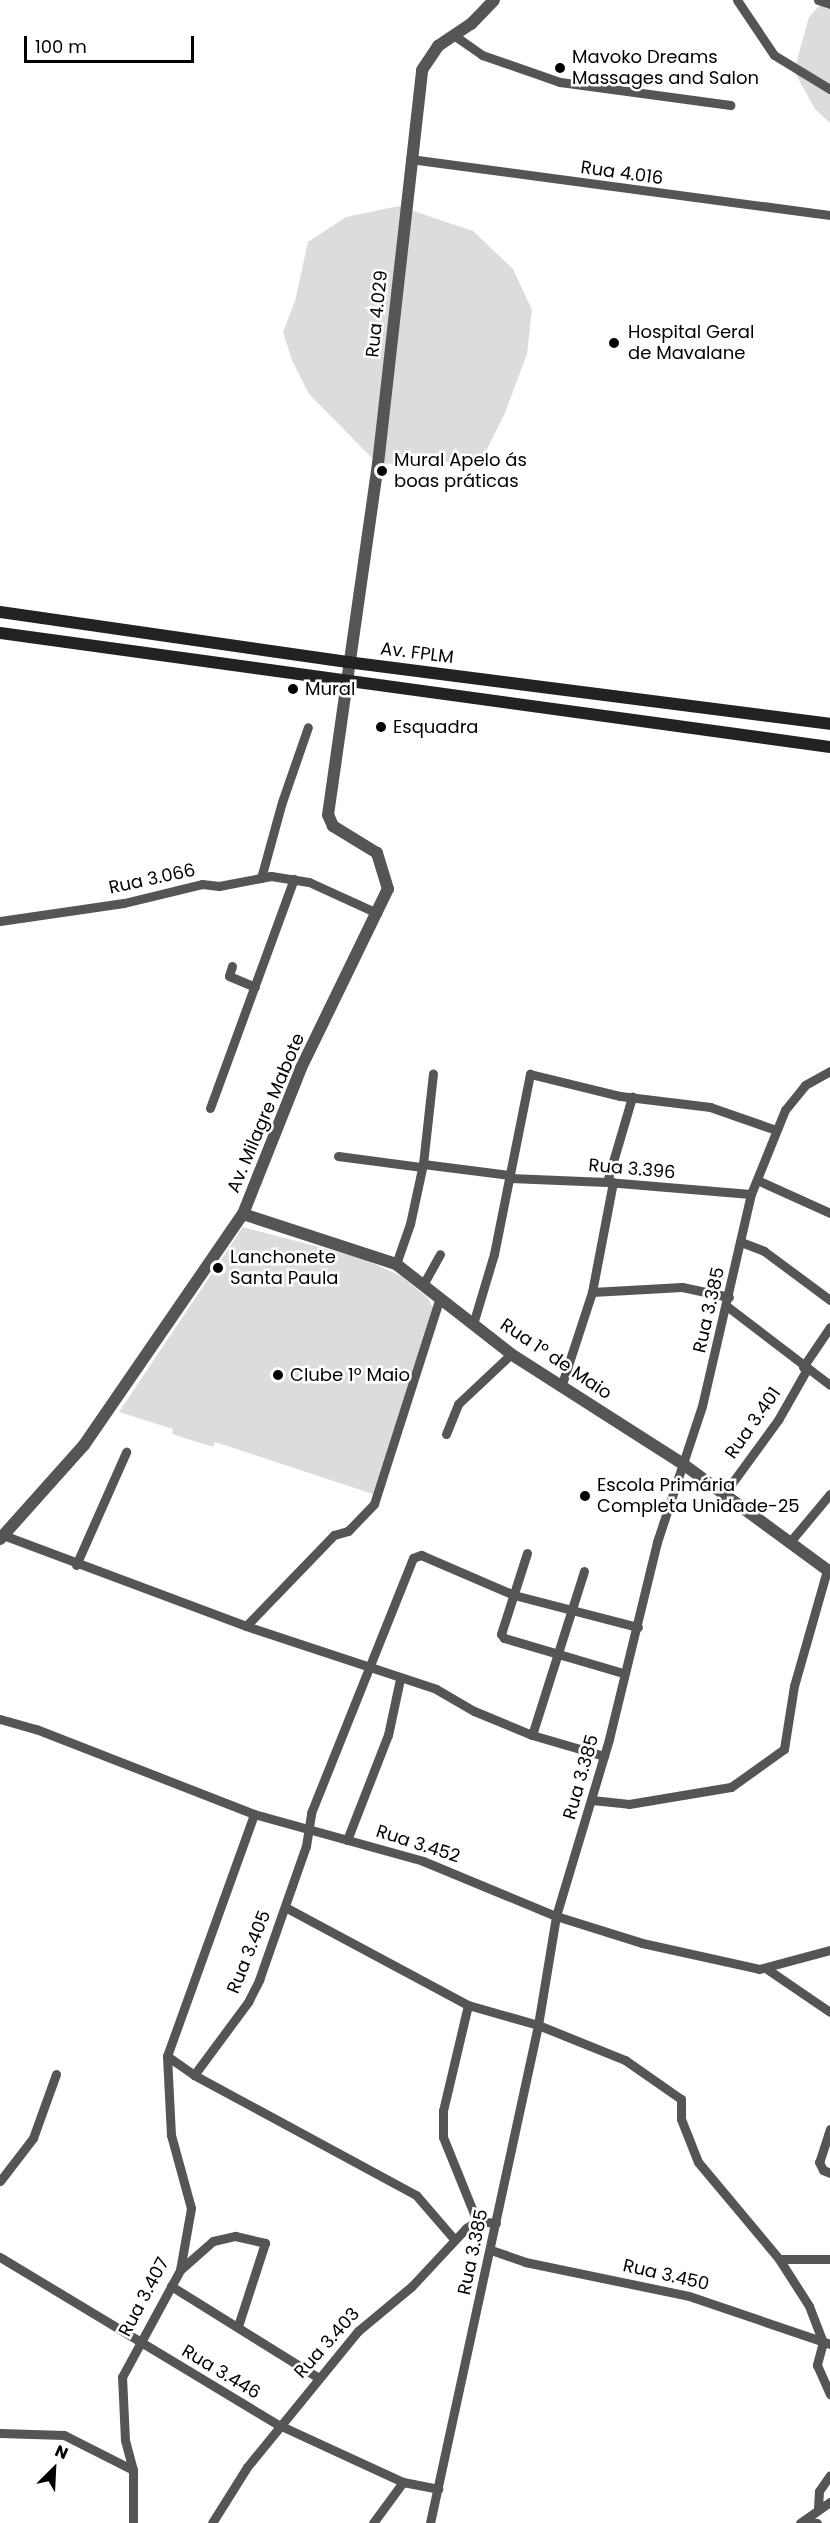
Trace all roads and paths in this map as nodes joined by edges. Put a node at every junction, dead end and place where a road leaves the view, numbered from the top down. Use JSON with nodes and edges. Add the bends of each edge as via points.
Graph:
{"nodes":[{"id":1,"x":494,"y":0,"type":"edge"},
{"id":2,"x":736,"y":0,"type":"edge"},
{"id":3,"x":818,"y":0,"type":"edge"},
{"id":4,"x":830,"y":4,"type":"edge"},
{"id":5,"x":455,"y":36,"type":"junction"},
{"id":6,"x":830,"y":89,"type":"edge"},
{"id":7,"x":730,"y":105,"type":"dead end"},
{"id":8,"x":410,"y":159,"type":"junction"},
{"id":9,"x":830,"y":215,"type":"edge"},
{"id":10,"x":0,"y":612,"type":"edge"},
{"id":11,"x":0,"y":633,"type":"edge"},
{"id":12,"x":347,"y":662,"type":"junction"},
{"id":13,"x":345,"y":681,"type":"junction"},
{"id":14,"x":830,"y":724,"type":"edge"},
{"id":15,"x":308,"y":727,"type":"dead end"},
{"id":16,"x":830,"y":747,"type":"edge"},
{"id":17,"x":261,"y":878,"type":"junction"},
{"id":18,"x":294,"y":879,"type":"junction"},
{"id":19,"x":377,"y":913,"type":"junction"},
{"id":20,"x":0,"y":921,"type":"edge"},
{"id":21,"x":232,"y":966,"type":"dead end"},
{"id":22,"x":255,"y":987,"type":"junction"},
{"id":23,"x":830,"y":1071,"type":"edge"},
{"id":24,"x":433,"y":1074,"type":"dead end"},
{"id":25,"x":632,"y":1097,"type":"junction"},
{"id":26,"x":210,"y":1107,"type":"dead end"},
{"id":27,"x":776,"y":1130,"type":"junction"},
{"id":28,"x":338,"y":1156,"type":"dead end"},
{"id":29,"x":423,"y":1165,"type":"junction"},
{"id":30,"x":510,"y":1177,"type":"junction"},
{"id":31,"x":757,"y":1180,"type":"junction"},
{"id":32,"x":610,"y":1182,"type":"junction"},
{"id":33,"x":751,"y":1194,"type":"junction"},
{"id":34,"x":830,"y":1213,"type":"edge"},
{"id":35,"x":243,"y":1214,"type":"junction"},
{"id":36,"x":741,"y":1242,"type":"junction"},
{"id":37,"x":440,"y":1254,"type":"dead end"},
{"id":38,"x":396,"y":1264,"type":"junction"},
{"id":39,"x":424,"y":1283,"type":"junction"},
{"id":40,"x":592,"y":1292,"type":"junction"},
{"id":41,"x":440,"y":1297,"type":"junction"},
{"id":42,"x":729,"y":1297,"type":"junction"},
{"id":43,"x":830,"y":1300,"type":"edge"},
{"id":44,"x":728,"y":1307,"type":"junction"},
{"id":45,"x":473,"y":1324,"type":"junction"},
{"id":46,"x":830,"y":1327,"type":"edge"},
{"id":47,"x":511,"y":1354,"type":"junction"},
{"id":48,"x":805,"y":1368,"type":"junction"},
{"id":49,"x":830,"y":1385,"type":"edge"},
{"id":50,"x":561,"y":1387,"type":"junction"},
{"id":51,"x":446,"y":1434,"type":"dead end"},
{"id":52,"x":126,"y":1452,"type":"dead end"},
{"id":53,"x":683,"y":1464,"type":"junction"},
{"id":54,"x":724,"y":1494,"type":"junction"},
{"id":55,"x":830,"y":1494,"type":"edge"},
{"id":56,"x":2,"y":1537,"type":"edge"},
{"id":57,"x":789,"y":1543,"type":"junction"},
{"id":58,"x":527,"y":1553,"type":"dead end"},
{"id":59,"x":76,"y":1565,"type":"junction"},
{"id":60,"x":584,"y":1571,"type":"dead end"},
{"id":61,"x":828,"y":1571,"type":"edge"},
{"id":62,"x":514,"y":1594,"type":"junction"},
{"id":63,"x":573,"y":1608,"type":"junction"},
{"id":64,"x":246,"y":1626,"type":"junction"},
{"id":65,"x":638,"y":1626,"type":"junction"},
{"id":66,"x":558,"y":1654,"type":"junction"},
{"id":67,"x":367,"y":1667,"type":"junction"},
{"id":68,"x":623,"y":1673,"type":"junction"},
{"id":69,"x":400,"y":1679,"type":"junction"},
{"id":70,"x":0,"y":1719,"type":"edge"},
{"id":71,"x":532,"y":1735,"type":"junction"},
{"id":72,"x":603,"y":1756,"type":"junction"},
{"id":73,"x":592,"y":1800,"type":"junction"},
{"id":74,"x":254,"y":1814,"type":"junction"},
{"id":75,"x":308,"y":1829,"type":"junction"},
{"id":76,"x":347,"y":1840,"type":"junction"},
{"id":77,"x":285,"y":1907,"type":"junction"},
{"id":78,"x":556,"y":1916,"type":"junction"},
{"id":79,"x":830,"y":1950,"type":"edge"},
{"id":80,"x":767,"y":1969,"type":"junction"},
{"id":81,"x":468,"y":2005,"type":"junction"},
{"id":82,"x":830,"y":2012,"type":"edge"},
{"id":83,"x":538,"y":2025,"type":"junction"},
{"id":84,"x":167,"y":2056,"type":"junction"},
{"id":85,"x":56,"y":2074,"type":"dead end"},
{"id":86,"x":194,"y":2075,"type":"junction"},
{"id":87,"x":830,"y":2129,"type":"edge"},
{"id":88,"x":830,"y":2173,"type":"edge"},
{"id":89,"x":0,"y":2181,"type":"edge"},
{"id":90,"x":477,"y":2221,"type":"junction"},
{"id":91,"x":496,"y":2223,"type":"junction"},
{"id":92,"x":454,"y":2239,"type":"junction"},
{"id":93,"x":491,"y":2250,"type":"junction"},
{"id":94,"x":0,"y":2257,"type":"edge"},
{"id":95,"x":779,"y":2259,"type":"junction"},
{"id":96,"x":830,"y":2259,"type":"edge"},
{"id":97,"x":180,"y":2270,"type":"junction"},
{"id":98,"x":171,"y":2286,"type":"junction"},
{"id":99,"x":238,"y":2326,"type":"junction"},
{"id":100,"x":139,"y":2342,"type":"junction"},
{"id":101,"x":826,"y":2343,"type":"edge"},
{"id":102,"x":317,"y":2377,"type":"junction"},
{"id":103,"x":830,"y":2394,"type":"edge"},
{"id":104,"x":279,"y":2425,"type":"junction"},
{"id":105,"x":0,"y":2433,"type":"edge"},
{"id":106,"x":133,"y":2470,"type":"junction"},
{"id":107,"x":830,"y":2475,"type":"edge"},
{"id":108,"x":403,"y":2482,"type":"junction"},
{"id":109,"x":438,"y":2489,"type":"junction"},
{"id":110,"x":830,"y":2502,"type":"edge"},
{"id":111,"x":818,"y":2509,"type":"junction"},
{"id":112,"x":808,"y":2522,"type":"edge"},
{"id":113,"x":133,"y":2523,"type":"edge"},
{"id":114,"x":212,"y":2523,"type":"edge"},
{"id":115,"x":373,"y":2523,"type":"edge"},
{"id":116,"x":430,"y":2523,"type":"edge"}],
"edges":[{"from":1,"to":5,"type":"street","name":"Rua 4.029"},
{"from":2,"to":6,"type":"street","via":[[774,55]]},
{"from":3,"to":4,"type":"street"},
{"from":5,"to":7,"type":"street","via":[[492,59],[560,82]]},
{"from":5,"to":8,"type":"street","name":"Rua 4.029","via":[[438,46],[422,70]]},
{"from":8,"to":9,"type":"street","name":"Rua 4.016"},
{"from":8,"to":12,"type":"street","name":"Rua 4.029","via":[[378,464]]},
{"from":10,"to":12,"type":"main road","name":"Av. FPLM"},
{"from":11,"to":13,"type":"main road","name":"Av. FPLM"},
{"from":12,"to":13,"type":"street","name":"Av. Milagre Mabote"},
{"from":12,"to":14,"type":"main road","name":"Av. FPLM"},
{"from":13,"to":16,"type":"main road","name":"Av. FPLM"},
{"from":13,"to":19,"type":"street","name":"Av. Milagre Mabote","via":[[328,814],[333,826],[376,853],[388,889]]},
{"from":15,"to":17,"type":"street"},
{"from":17,"to":18,"type":"street","name":"Rua 3.066"},
{"from":17,"to":20,"type":"street","name":"Rua 3.066","via":[[219,886],[202,884],[124,903]]},
{"from":18,"to":19,"type":"street","name":"Rua 3.066"},
{"from":18,"to":22,"type":"street"},
{"from":19,"to":35,"type":"street","name":"Av. Milagre Mabote","via":[[298,1077]]},
{"from":21,"to":22,"type":"street","via":[[229,976]]},
{"from":22,"to":26,"type":"street"},
{"from":23,"to":27,"type":"street","name":"Rua 3.385","via":[[797,1093]]},
{"from":24,"to":29,"type":"street"},
{"from":25,"to":27,"type":"street","via":[[710,1107]]},
{"from":25,"to":30,"type":"street","via":[[530,1074]]},
{"from":25,"to":32,"type":"street"},
{"from":27,"to":31,"type":"street","name":"Rua 3.385"},
{"from":28,"to":29,"type":"street","name":"Rua 3.396"},
{"from":29,"to":30,"type":"street","name":"Rua 3.396"},
{"from":29,"to":38,"type":"street","via":[[411,1224]]},
{"from":30,"to":32,"type":"street","name":"Rua 3.396"},
{"from":30,"to":45,"type":"street","via":[[487,1281]]},
{"from":31,"to":33,"type":"street","name":"Rua 3.385"},
{"from":31,"to":34,"type":"street"},
{"from":32,"to":33,"type":"street","name":"Rua 3.396"},
{"from":32,"to":40,"type":"street"},
{"from":33,"to":36,"type":"street","name":"Rua 3.385"},
{"from":35,"to":38,"type":"street","name":"Rua 1º de Maio"},
{"from":35,"to":56,"type":"street","name":"Av. Milagre Mabote","via":[[84,1445]]},
{"from":36,"to":42,"type":"street","name":"Rua 3.385"},
{"from":36,"to":43,"type":"street","via":[[764,1251]]},
{"from":37,"to":39,"type":"street"},
{"from":38,"to":39,"type":"street","name":"Rua 1º de Maio"},
{"from":39,"to":41,"type":"street","name":"Rua 1º de Maio"},
{"from":40,"to":42,"type":"street","via":[[682,1287]]},
{"from":40,"to":50,"type":"street"},
{"from":41,"to":45,"type":"street","name":"Rua 1º de Maio"},
{"from":41,"to":64,"type":"street","via":[[374,1504],[348,1531],[328,1541]]},
{"from":42,"to":44,"type":"street","name":"Rua 3.385"},
{"from":44,"to":48,"type":"street"},
{"from":44,"to":53,"type":"street","name":"Rua 3.385"},
{"from":45,"to":47,"type":"street","name":"Rua 1º de Maio"},
{"from":46,"to":48,"type":"street","name":"Rua 3.401"},
{"from":47,"to":50,"type":"street","name":"Rua 1º de Maio"},
{"from":47,"to":51,"type":"street","via":[[458,1404]]},
{"from":48,"to":49,"type":"street"},
{"from":48,"to":54,"type":"street","name":"Rua 3.401","via":[[778,1420]]},
{"from":50,"to":53,"type":"street","name":"Rua 1º de Maio"},
{"from":52,"to":59,"type":"street"},
{"from":53,"to":54,"type":"street","name":"Rua 1º de Maio"},
{"from":53,"to":65,"type":"street","name":"Rua 3.385","via":[[657,1542]]},
{"from":54,"to":57,"type":"street","name":"Rua 1º de Maio"},
{"from":55,"to":57,"type":"street"},
{"from":56,"to":59,"type":"street"},
{"from":57,"to":61,"type":"street","name":"Rua 1º de Maio"},
{"from":58,"to":62,"type":"street"},
{"from":59,"to":64,"type":"street"},
{"from":60,"to":63,"type":"street"},
{"from":61,"to":73,"type":"street","via":[[794,1686],[784,1749],[732,1787],[629,1804]]},
{"from":62,"to":63,"type":"street"},
{"from":62,"to":66,"type":"street","via":[[501,1634]]},
{"from":62,"to":67,"type":"street","name":"Rua 3.405","via":[[416,1555]]},
{"from":63,"to":65,"type":"street"},
{"from":63,"to":66,"type":"street"},
{"from":64,"to":67,"type":"street"},
{"from":65,"to":68,"type":"street","name":"Rua 3.385"},
{"from":66,"to":68,"type":"street"},
{"from":66,"to":71,"type":"street"},
{"from":67,"to":69,"type":"street"},
{"from":67,"to":75,"type":"street","name":"Rua 3.405"},
{"from":68,"to":72,"type":"street","name":"Rua 3.385"},
{"from":69,"to":71,"type":"street","via":[[436,1689],[474,1711]]},
{"from":69,"to":76,"type":"street","via":[[388,1735]]},
{"from":70,"to":74,"type":"street","name":"Rua 3.452","via":[[36,1729]]},
{"from":71,"to":72,"type":"street"},
{"from":72,"to":73,"type":"street","name":"Rua 3.385"},
{"from":73,"to":78,"type":"street","name":"Rua 3.385"},
{"from":74,"to":75,"type":"street","name":"Rua 3.452"},
{"from":74,"to":84,"type":"street","name":"Rua 3.407"},
{"from":75,"to":76,"type":"street","name":"Rua 3.452"},
{"from":75,"to":77,"type":"street","name":"Rua 3.405"},
{"from":76,"to":78,"type":"street","name":"Rua 3.452","via":[[451,1871]]},
{"from":77,"to":81,"type":"street"},
{"from":77,"to":86,"type":"street","name":"Rua 3.405","via":[[248,2002]]},
{"from":78,"to":80,"type":"street","name":"Rua 3.452","via":[[642,1943]]},
{"from":78,"to":83,"type":"street","name":"Rua 3.385"},
{"from":79,"to":80,"type":"street","name":"Rua 3.452"},
{"from":80,"to":82,"type":"street"},
{"from":81,"to":83,"type":"street"},
{"from":81,"to":90,"type":"street","via":[[443,2111],[443,2138]]},
{"from":83,"to":91,"type":"street","name":"Rua 3.385"},
{"from":83,"to":95,"type":"street","via":[[625,2060],[681,2099],[681,2119],[698,2162]]},
{"from":84,"to":86,"type":"street"},
{"from":84,"to":97,"type":"street","name":"Rua 3.407","via":[[171,2135],[191,2208]]},
{"from":85,"to":89,"type":"street","via":[[33,2138]]},
{"from":86,"to":92,"type":"street","via":[[416,2194]]},
{"from":87,"to":88,"type":"street","via":[[819,2162]]},
{"from":90,"to":91,"type":"street"},
{"from":90,"to":92,"type":"street","name":"Rua 3.403"},
{"from":91,"to":93,"type":"street","name":"Rua 3.385"},
{"from":92,"to":102,"type":"street","name":"Rua 3.403","via":[[425,2273],[358,2331]]},
{"from":93,"to":101,"type":"street","name":"Rua 3.450","via":[[525,2262],[689,2296]]},
{"from":93,"to":109,"type":"street","name":"Rua 3.385"},
{"from":94,"to":100,"type":"street","name":"Rua 3.446"},
{"from":95,"to":96,"type":"street"},
{"from":95,"to":101,"type":"street","via":[[809,2306]]},
{"from":97,"to":98,"type":"street","name":"Rua 3.407"},
{"from":97,"to":99,"type":"street","via":[[213,2241],[235,2236],[265,2242]]},
{"from":98,"to":99,"type":"street"},
{"from":98,"to":100,"type":"street","name":"Rua 3.407"},
{"from":99,"to":102,"type":"street"},
{"from":100,"to":104,"type":"street","name":"Rua 3.446"},
{"from":100,"to":106,"type":"street","name":"Rua 3.407","via":[[122,2376],[125,2440]]},
{"from":101,"to":103,"type":"street","via":[[817,2365]]},
{"from":102,"to":104,"type":"street","name":"Rua 3.403"},
{"from":104,"to":108,"type":"street","name":"Rua 3.446"},
{"from":104,"to":114,"type":"street","name":"Rua 3.403"},
{"from":105,"to":106,"type":"street","via":[[64,2434]]},
{"from":106,"to":113,"type":"street","name":"Rua 3.407"},
{"from":107,"to":111,"type":"street","via":[[819,2491]]},
{"from":108,"to":109,"type":"street","name":"Rua 3.446"},
{"from":108,"to":115,"type":"street"},
{"from":109,"to":116,"type":"street","name":"Rua 3.385"},
{"from":110,"to":111,"type":"street"},
{"from":111,"to":112,"type":"street"}]}
